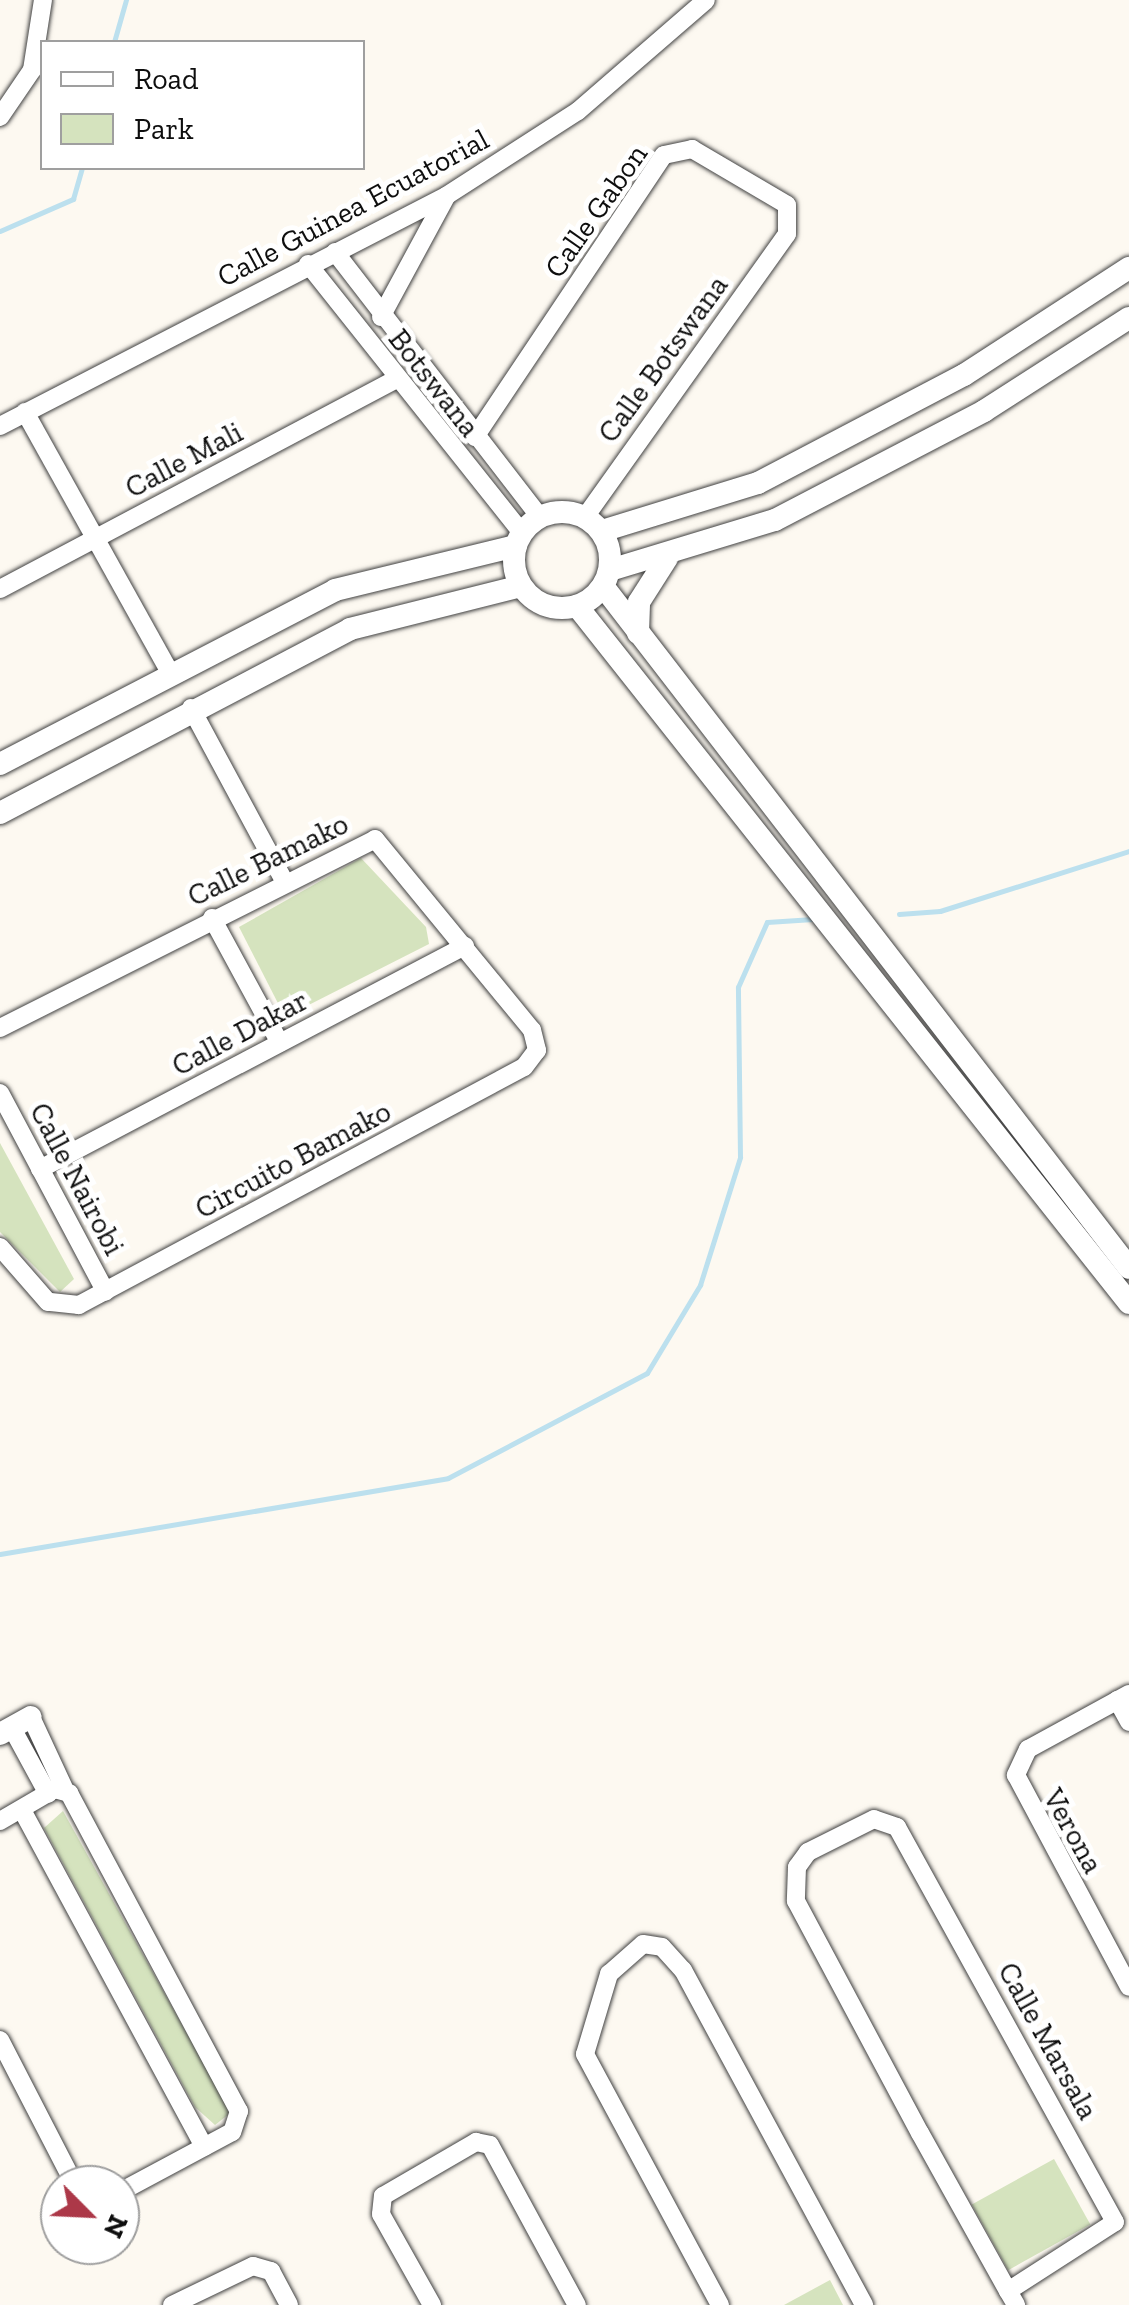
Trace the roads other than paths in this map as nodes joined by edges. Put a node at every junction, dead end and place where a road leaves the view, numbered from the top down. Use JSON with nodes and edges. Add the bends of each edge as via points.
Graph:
{"nodes":[{"id":1,"x":43,"y":0,"type":"edge"},
{"id":2,"x":706,"y":0,"type":"edge"},
{"id":3,"x":0,"y":117,"type":"edge"},
{"id":4,"x":446,"y":196,"type":"junction"},
{"id":5,"x":787,"y":234,"type":"joint"},
{"id":6,"x":335,"y":252,"type":"junction"},
{"id":7,"x":308,"y":264,"type":"junction"},
{"id":8,"x":1129,"y":268,"type":"edge"},
{"id":9,"x":381,"y":317,"type":"junction"},
{"id":10,"x":1129,"y":318,"type":"edge"},
{"id":11,"x":394,"y":380,"type":"junction"},
{"id":12,"x":24,"y":412,"type":"junction"},
{"id":13,"x":0,"y":426,"type":"edge"},
{"id":14,"x":475,"y":437,"type":"junction"},
{"id":15,"x":593,"y":524,"type":"junction"},
{"id":16,"x":526,"y":532,"type":"junction"},
{"id":17,"x":94,"y":538,"type":"junction"},
{"id":18,"x":667,"y":558,"type":"junction"},
{"id":19,"x":606,"y":578,"type":"junction"},
{"id":20,"x":522,"y":586,"type":"junction"},
{"id":21,"x":0,"y":589,"type":"edge"},
{"id":22,"x":577,"y":606,"type":"junction"},
{"id":23,"x":638,"y":633,"type":"junction"},
{"id":24,"x":170,"y":673,"type":"junction"},
{"id":25,"x":191,"y":708,"type":"junction"},
{"id":26,"x":0,"y":764,"type":"edge"},
{"id":27,"x":0,"y":813,"type":"edge"},
{"id":28,"x":284,"y":881,"type":"junction"},
{"id":29,"x":212,"y":918,"type":"junction"},
{"id":30,"x":465,"y":946,"type":"junction"},
{"id":31,"x":0,"y":1028,"type":"edge"},
{"id":32,"x":280,"y":1043,"type":"junction"},
{"id":33,"x":537,"y":1050,"type":"joint"},
{"id":34,"x":0,"y":1093,"type":"edge"},
{"id":35,"x":40,"y":1168,"type":"junction"},
{"id":36,"x":1064,"y":1205,"type":"junction"},
{"id":37,"x":0,"y":1247,"type":"edge"},
{"id":38,"x":1129,"y":1268,"type":"edge"},
{"id":39,"x":106,"y":1292,"type":"junction"},
{"id":40,"x":1129,"y":1304,"type":"edge"},
{"id":41,"x":1123,"y":1697,"type":"edge"},
{"id":42,"x":1129,"y":1722,"type":"edge"},
{"id":43,"x":14,"y":1726,"type":"edge"},
{"id":44,"x":56,"y":1791,"type":"junction"},
{"id":45,"x":22,"y":1810,"type":"junction"},
{"id":46,"x":0,"y":1822,"type":"edge"},
{"id":47,"x":1129,"y":1986,"type":"edge"},
{"id":48,"x":0,"y":2040,"type":"edge"},
{"id":49,"x":204,"y":2146,"type":"junction"},
{"id":50,"x":65,"y":2165,"type":"edge"},
{"id":51,"x":140,"y":2181,"type":"edge"},
{"id":52,"x":1012,"y":2298,"type":"edge"},
{"id":53,"x":172,"y":2305,"type":"edge"},
{"id":54,"x":289,"y":2305,"type":"edge"},
{"id":55,"x":432,"y":2305,"type":"edge"},
{"id":56,"x":577,"y":2305,"type":"edge"},
{"id":57,"x":720,"y":2305,"type":"edge"},
{"id":58,"x":864,"y":2305,"type":"edge"}],
"edges":[{"from":1,"to":3,"type":"street","via":[[32,70]]},
{"from":2,"to":4,"type":"street","name":"Calle Guinea Ecuatorial","via":[[578,111]]},
{"from":4,"to":6,"type":"street","name":"Calle Guinea Ecuatorial"},
{"from":4,"to":9,"type":"street"},
{"from":5,"to":14,"type":"street","name":"Calle Gabon","via":[[786,205],[692,149],[664,156]]},
{"from":5,"to":15,"type":"street","name":"Calle Botswana"},
{"from":6,"to":7,"type":"street","name":"Calle Guinea Ecuatorial"},
{"from":6,"to":9,"type":"street","name":"Botswana"},
{"from":7,"to":11,"type":"street","name":"Botswana"},
{"from":7,"to":12,"type":"street","name":"Calle Guinea Ecuatorial"},
{"from":8,"to":15,"type":"street","via":[[964,375],[758,482]]},
{"from":9,"to":14,"type":"street","name":"Botswana"},
{"from":10,"to":18,"type":"street","via":[[984,410],[776,520]]},
{"from":11,"to":16,"type":"street","name":"Botswana"},
{"from":11,"to":17,"type":"street","name":"Calle Mali"},
{"from":12,"to":13,"type":"street","name":"Calle Guinea Ecuatorial"},
{"from":12,"to":17,"type":"street"},
{"from":14,"to":16,"type":"street","name":"Botswana"},
{"from":15,"to":16,"type":"street"},
{"from":15,"to":19,"type":"street"},
{"from":16,"to":20,"type":"street"},
{"from":16,"to":24,"type":"street","via":[[334,590]]},
{"from":17,"to":21,"type":"street","name":"Calle Mali"},
{"from":17,"to":24,"type":"street"},
{"from":18,"to":19,"type":"street"},
{"from":18,"to":23,"type":"street","via":[[639,602]]},
{"from":19,"to":22,"type":"street"},
{"from":19,"to":23,"type":"street"},
{"from":20,"to":22,"type":"street","via":[[546,606]]},
{"from":20,"to":25,"type":"street","via":[[350,628]]},
{"from":22,"to":36,"type":"street"},
{"from":23,"to":36,"type":"street"},
{"from":24,"to":26,"type":"street"},
{"from":25,"to":27,"type":"street"},
{"from":25,"to":28,"type":"street"},
{"from":28,"to":29,"type":"street","name":"Calle Bamako"},
{"from":28,"to":30,"type":"street","name":"Calle Bamako","via":[[358,842],[383,842]]},
{"from":29,"to":31,"type":"street","name":"Calle Bamako"},
{"from":29,"to":32,"type":"street"},
{"from":30,"to":32,"type":"street","name":"Calle Dakar"},
{"from":30,"to":33,"type":"street","name":"Calle Bamako","via":[[532,1030]]},
{"from":32,"to":35,"type":"street","name":"Calle Dakar"},
{"from":33,"to":39,"type":"street","name":"Circuito Bamako","via":[[524,1067]]},
{"from":34,"to":35,"type":"street","name":"Calle Nairobi"},
{"from":35,"to":39,"type":"street","name":"Calle Nairobi"},
{"from":36,"to":38,"type":"street"},
{"from":36,"to":40,"type":"street"},
{"from":37,"to":39,"type":"street","name":"Circuito Bamako","via":[[48,1302],[68,1308]]},
{"from":41,"to":42,"type":"street"},
{"from":41,"to":47,"type":"street","name":"Verona","via":[[1028,1750],[1016,1775]]},
{"from":43,"to":44,"type":"street"},
{"from":44,"to":45,"type":"street"},
{"from":44,"to":49,"type":"street","via":[[239,2112],[232,2132]]},
{"from":45,"to":46,"type":"street"},
{"from":45,"to":49,"type":"street"},
{"from":48,"to":50,"type":"street"},
{"from":49,"to":51,"type":"street"},
{"from":52,"to":52,"type":"street","name":"Calle Marsala","via":[[1115,2222],[897,1827],[874,1819],[808,1852],[797,1867],[796,1901]]},
{"from":53,"to":54,"type":"street","via":[[253,2266],[271,2271]]},
{"from":55,"to":56,"type":"street","via":[[381,2214],[383,2196],[476,2142],[490,2145]]},
{"from":57,"to":58,"type":"street","via":[[586,2054],[610,1974],[643,1944],[662,1947],[683,1970]]}]}
